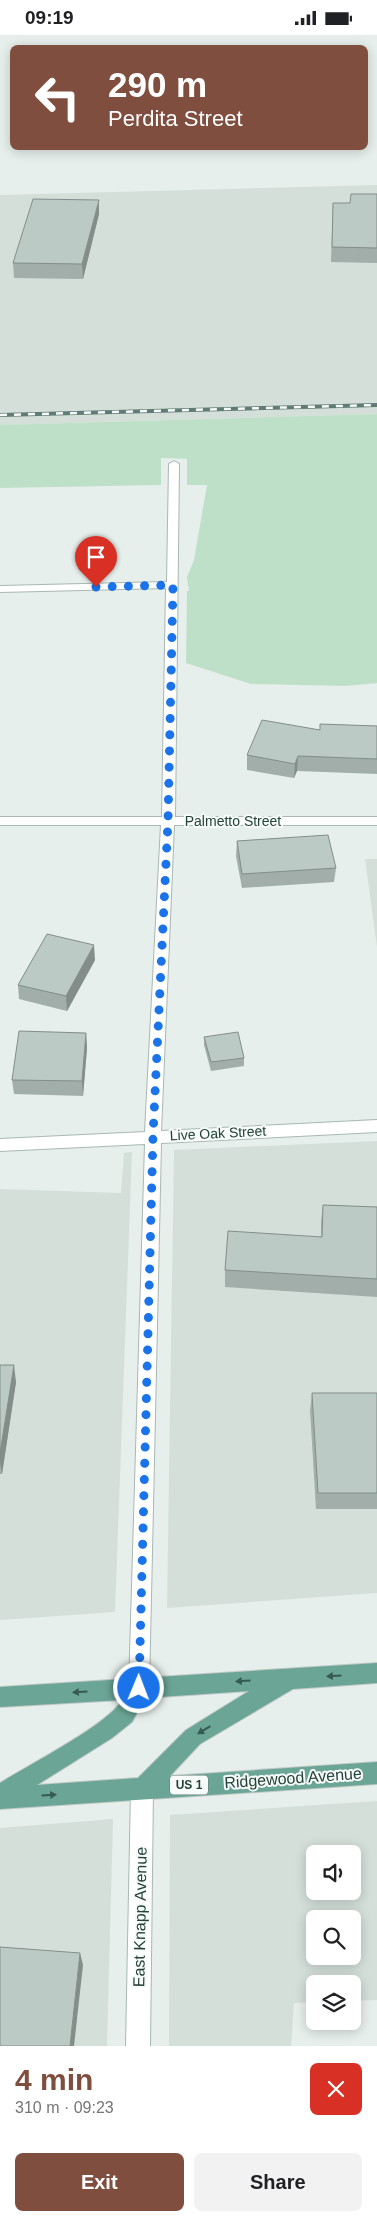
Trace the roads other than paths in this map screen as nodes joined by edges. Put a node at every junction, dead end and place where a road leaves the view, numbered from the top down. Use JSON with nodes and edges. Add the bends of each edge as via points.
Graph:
{"nodes":[{"id":1,"x":174,"y":464,"type":"dead end"},
{"id":2,"x":173,"y":585,"type":"junction"},
{"id":3,"x":0,"y":589,"type":"edge"},
{"id":4,"x":0,"y":821,"type":"edge"},
{"id":5,"x":168,"y":821,"type":"junction"},
{"id":6,"x":377,"y":821,"type":"edge"},
{"id":7,"x":377,"y":1126,"type":"edge"},
{"id":8,"x":153,"y":1136,"type":"junction"},
{"id":9,"x":0,"y":1145,"type":"edge"},
{"id":10,"x":377,"y":1673,"type":"edge"},
{"id":11,"x":291,"y":1678,"type":"junction"},
{"id":12,"x":139,"y":1688,"type":"junction"},
{"id":13,"x":0,"y":1697,"type":"edge"},
{"id":14,"x":377,"y":1773,"type":"edge"},
{"id":15,"x":142,"y":1789,"type":"junction"},
{"id":16,"x":0,"y":1797,"type":"edge"},
{"id":17,"x":138,"y":2046,"type":"edge"}],
"edges":[{"from":1,"to":2,"type":"street"},
{"from":2,"to":3,"type":"street"},
{"from":2,"to":5,"type":"street"},
{"from":4,"to":5,"type":"street","name":"Palmetto Street"},
{"from":5,"to":6,"type":"street","name":"Palmetto Street"},
{"from":5,"to":8,"type":"street"},
{"from":7,"to":8,"type":"street","name":"Live Oak Street"},
{"from":8,"to":9,"type":"street","name":"Live Oak Street"},
{"from":8,"to":12,"type":"street"},
{"from":10,"to":11,"type":"main road","one_way":true},
{"from":11,"to":12,"type":"main road","one_way":true},
{"from":11,"to":15,"type":"main road","one_way":true,"via":[[192,1737]]},
{"from":12,"to":13,"type":"main road","one_way":true},
{"from":12,"to":16,"type":"main road","via":[[125,1715],[105,1731]]},
{"from":14,"to":15,"type":"main road","name":"Ridgewood Avenue","number":"US 1"},
{"from":16,"to":15,"type":"main road","name":"Ridgewood Avenue","number":"US 1","one_way":true},
{"from":15,"to":17,"type":"street","name":"East Knapp Avenue"}]}
